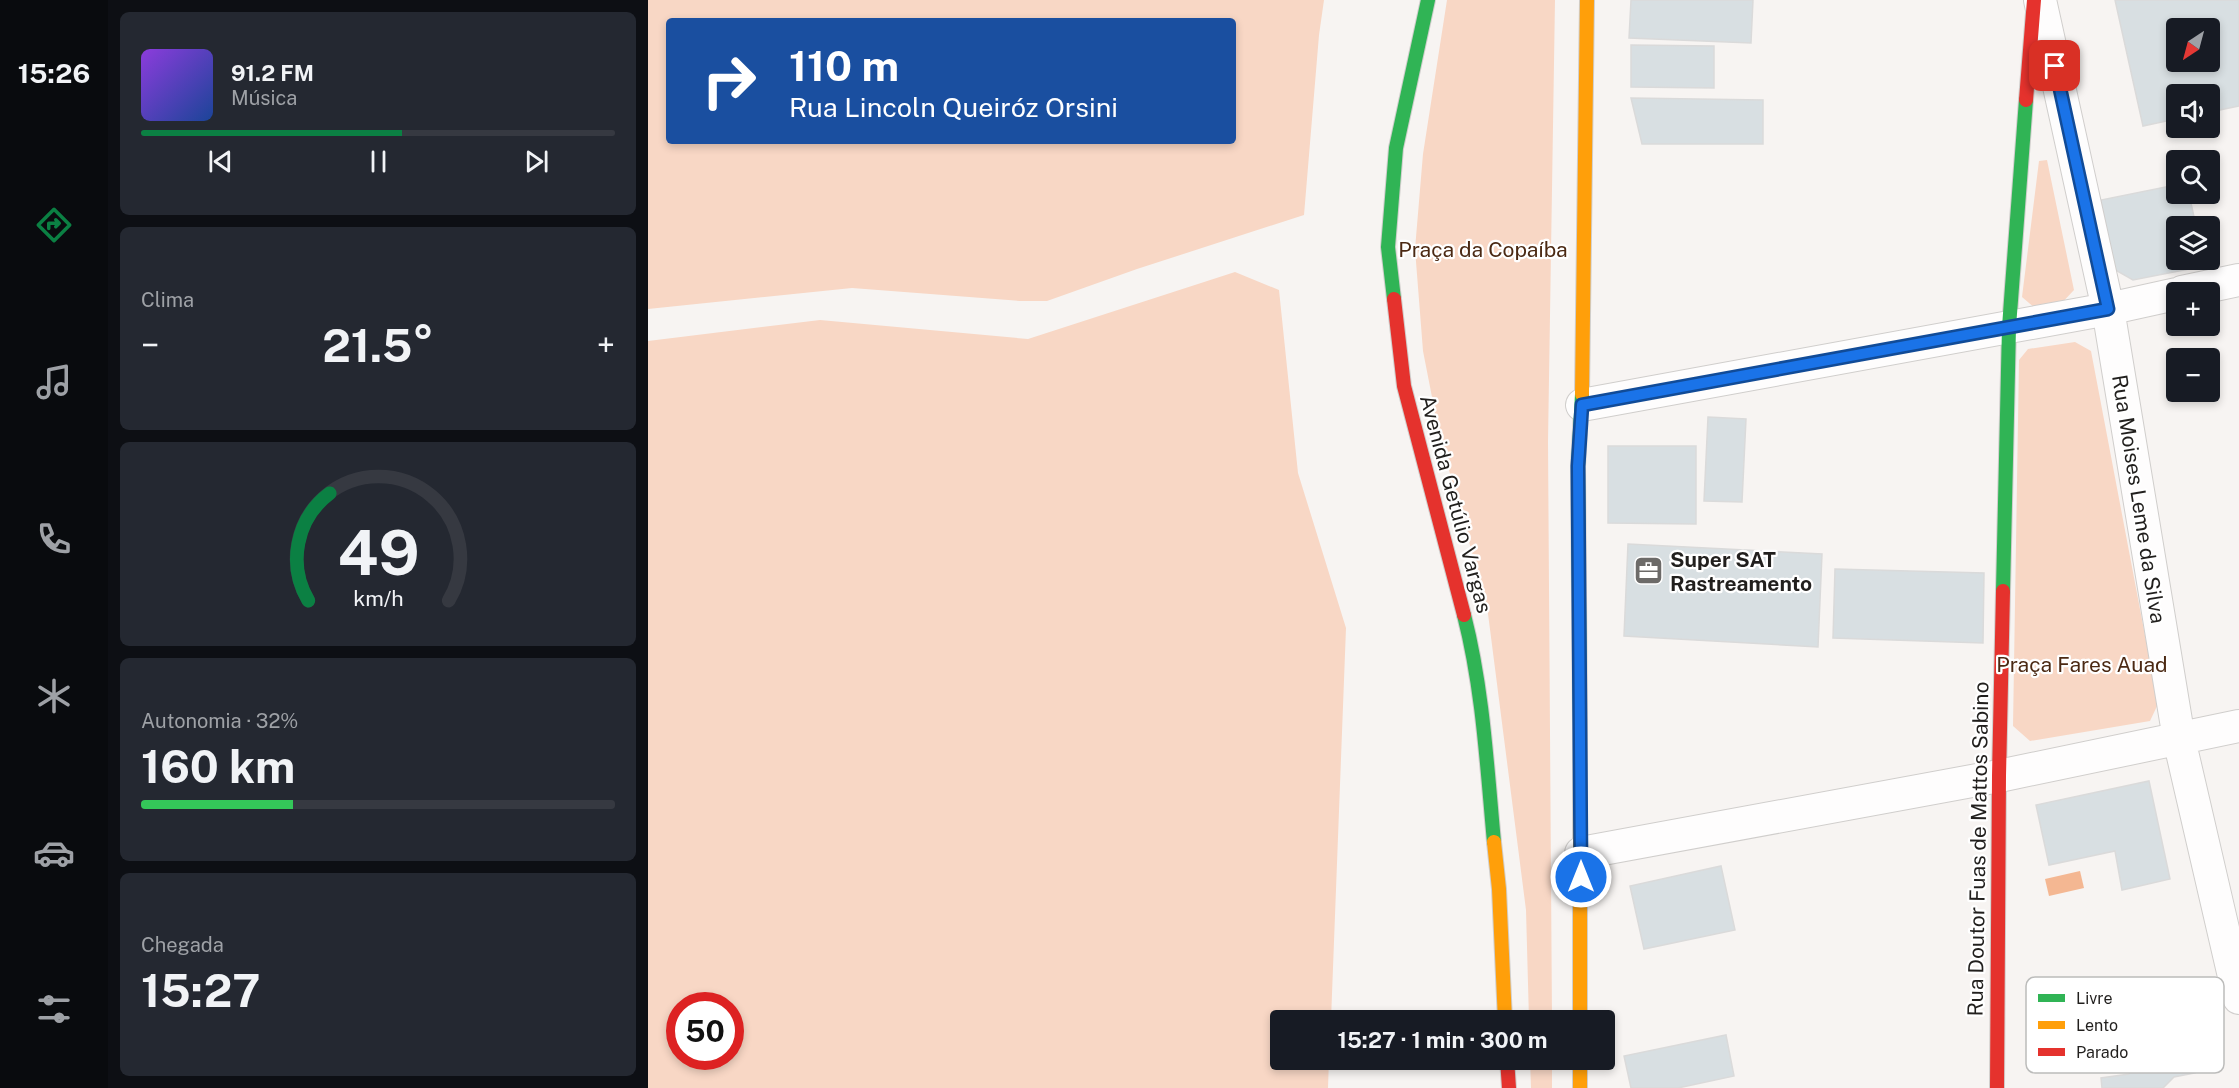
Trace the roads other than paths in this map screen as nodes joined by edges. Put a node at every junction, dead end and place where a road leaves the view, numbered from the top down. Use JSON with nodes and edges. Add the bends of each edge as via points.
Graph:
{"nodes":[{"id":1,"x":1428,"y":0,"type":"edge"},
{"id":2,"x":1587,"y":0,"type":"edge"},
{"id":3,"x":2034,"y":0,"type":"edge"},
{"id":4,"x":2040,"y":0,"type":"edge"},
{"id":5,"x":2239,"y":280,"type":"edge"},
{"id":6,"x":2220,"y":284,"type":"edge"},
{"id":7,"x":2166,"y":296,"type":"edge"},
{"id":8,"x":2108,"y":309,"type":"junction"},
{"id":9,"x":2009,"y":327,"type":"junction"},
{"id":10,"x":1582,"y":405,"type":"junction"},
{"id":11,"x":2239,"y":726,"type":"edge"},
{"id":12,"x":2179,"y":739,"type":"junction"},
{"id":13,"x":1999,"y":776,"type":"junction"},
{"id":14,"x":1581,"y":853,"type":"junction"},
{"id":15,"x":2239,"y":998,"type":"edge"},
{"id":16,"x":1505,"y":1010,"type":"edge"},
{"id":17,"x":1580,"y":1010,"type":"edge"},
{"id":18,"x":1508,"y":1070,"type":"edge"},
{"id":19,"x":1580,"y":1070,"type":"edge"},
{"id":20,"x":1509,"y":1088,"type":"edge"},
{"id":21,"x":1580,"y":1088,"type":"edge"},
{"id":22,"x":1997,"y":1088,"type":"edge"}],
"edges":[{"from":1,"to":16,"type":"main road","name":"Avenida Getúlio Vargas","via":[[1396,147],[1388,247],[1404,386],[1469,636],[1499,889]]},
{"from":2,"to":10,"type":"main road"},
{"from":3,"to":9,"type":"main road","name":"Rua Doutor Fuas de Mattos Sabino"},
{"from":4,"to":8,"type":"street","name":"Rua Moises Leme da Silva"},
{"from":5,"to":6,"type":"street"},
{"from":7,"to":8,"type":"street"},
{"from":8,"to":9,"type":"street"},
{"from":8,"to":12,"type":"street","name":"Rua Moises Leme da Silva"},
{"from":9,"to":10,"type":"street"},
{"from":9,"to":13,"type":"main road","name":"Rua Doutor Fuas de Mattos Sabino"},
{"from":10,"to":14,"type":"main road","via":[[1578,466]]},
{"from":11,"to":12,"type":"street"},
{"from":12,"to":13,"type":"street"},
{"from":12,"to":15,"type":"street","name":"Rua Moises Leme da Silva"},
{"from":13,"to":14,"type":"street"},
{"from":13,"to":22,"type":"main road","name":"Rua Doutor Fuas de Mattos Sabino"},
{"from":14,"to":17,"type":"main road"},
{"from":18,"to":20,"type":"main road"},
{"from":19,"to":21,"type":"main road"}]}
